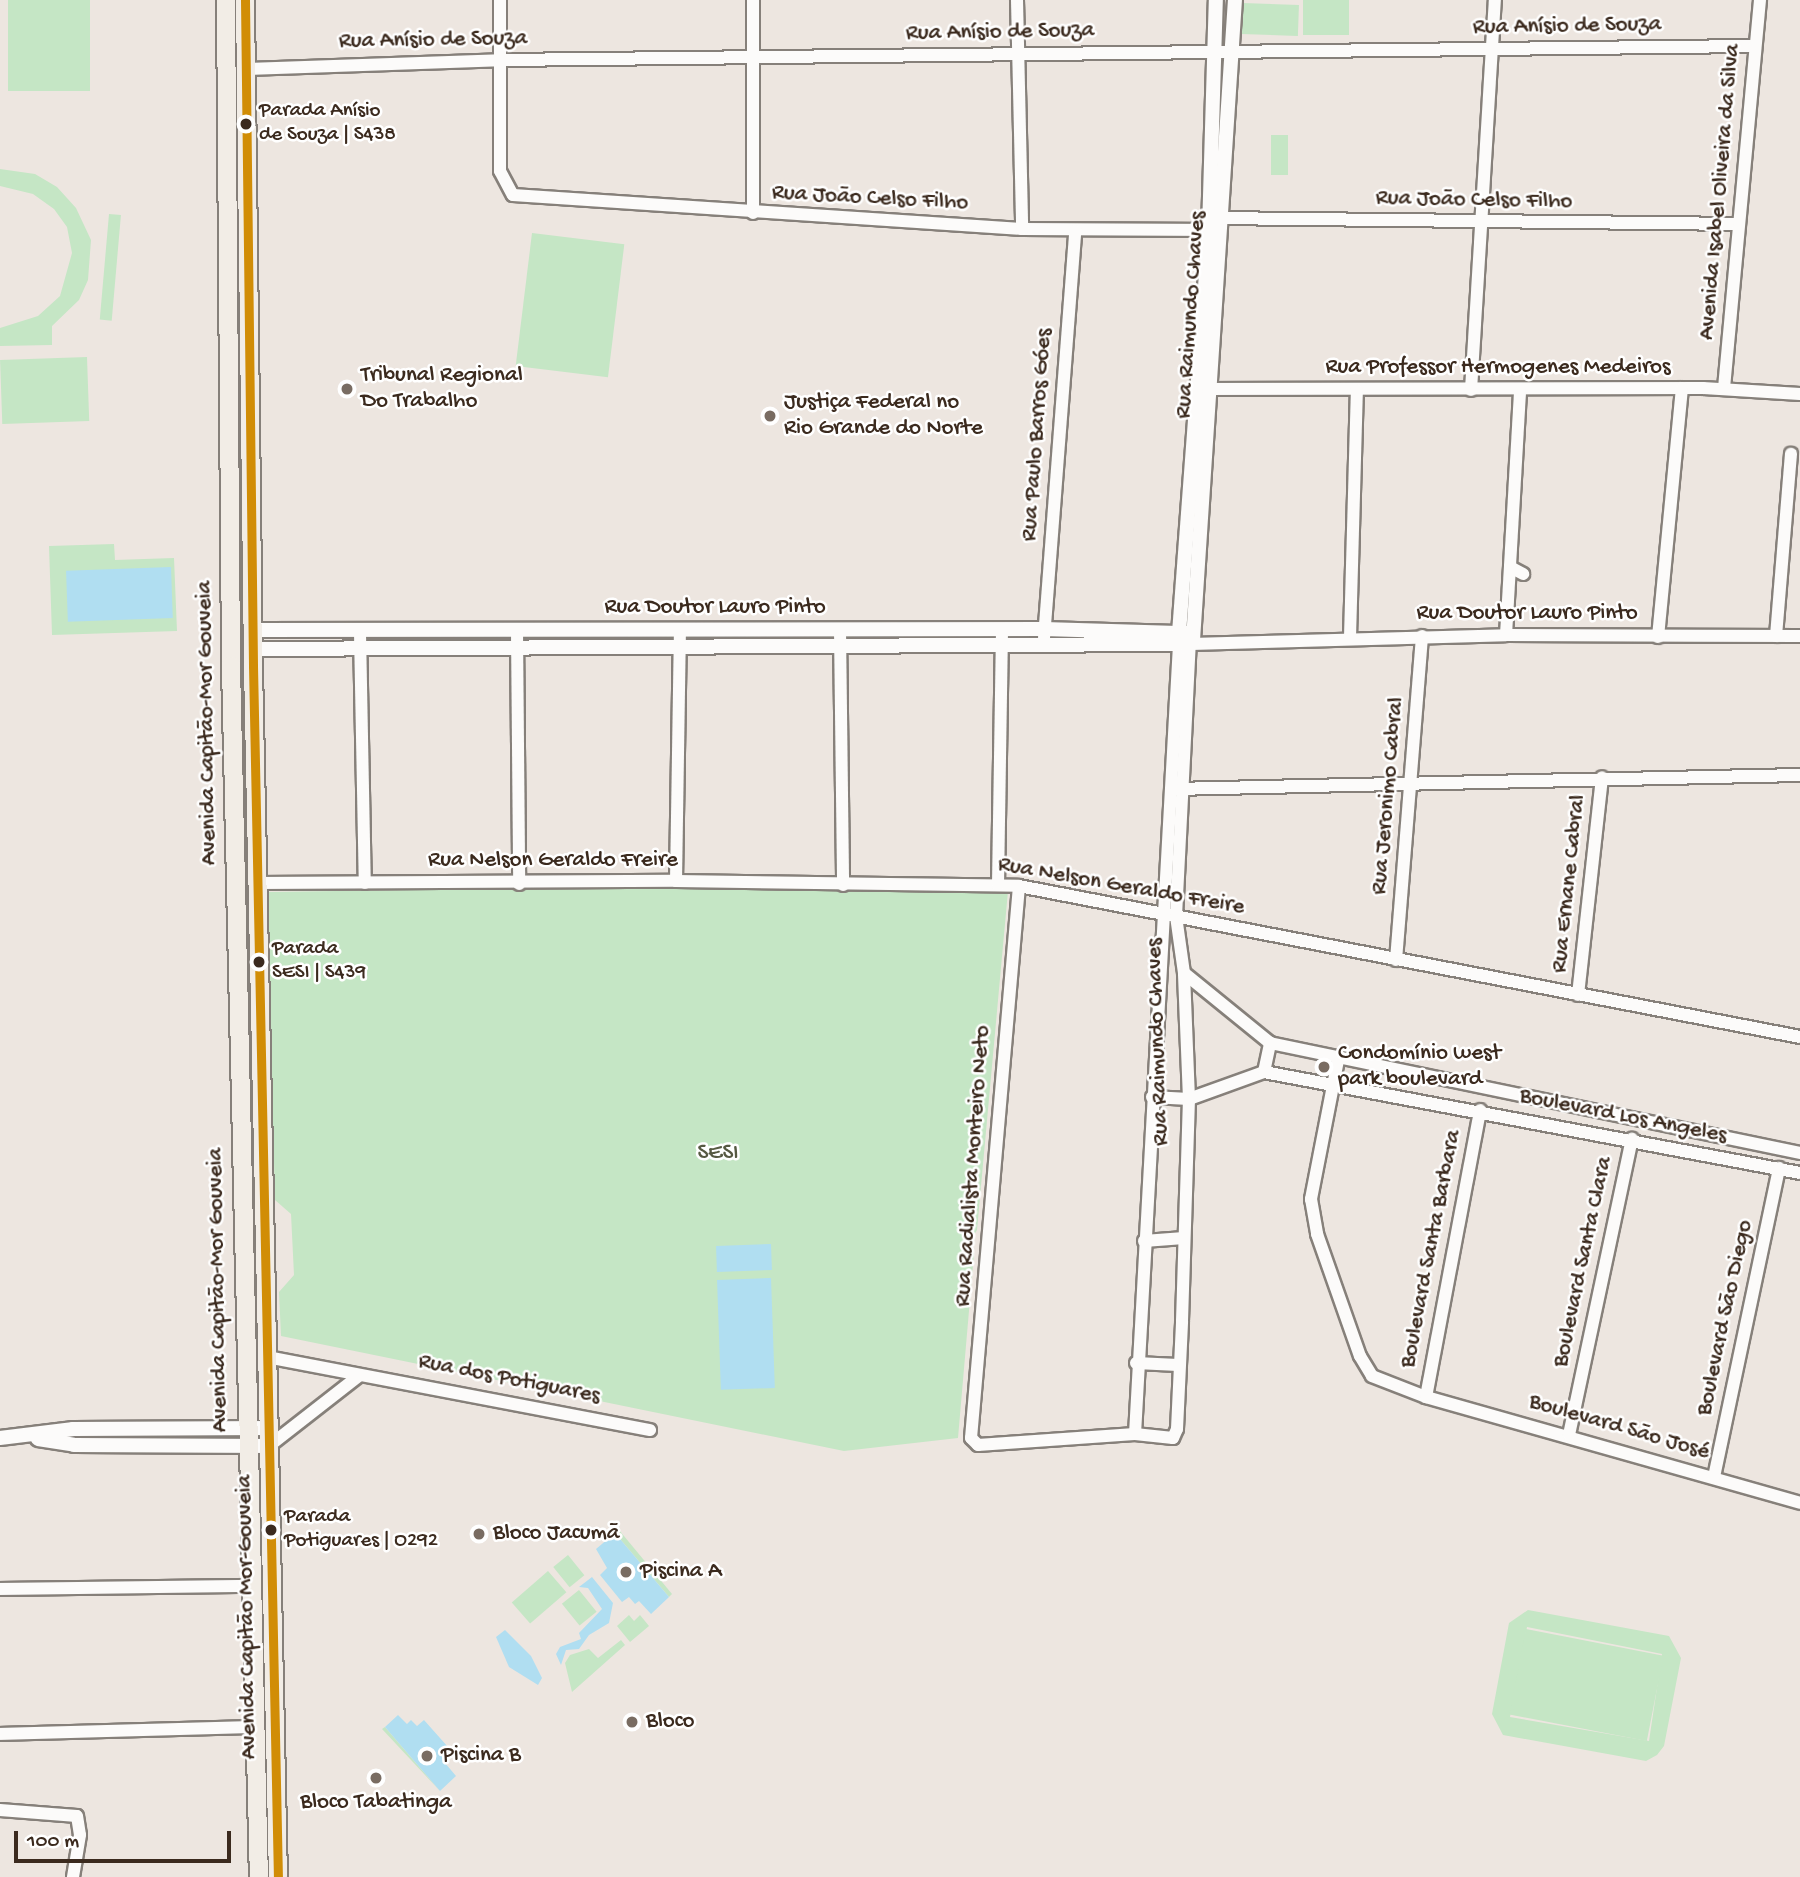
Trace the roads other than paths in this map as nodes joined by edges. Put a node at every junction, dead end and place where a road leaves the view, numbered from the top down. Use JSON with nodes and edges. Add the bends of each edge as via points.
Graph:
{"nodes":[{"id":1,"x":226,"y":0,"type":"edge"},
{"id":2,"x":245,"y":0,"type":"edge"},
{"id":3,"x":500,"y":0,"type":"edge"},
{"id":4,"x":753,"y":0,"type":"edge"},
{"id":5,"x":1017,"y":0,"type":"edge"},
{"id":6,"x":1216,"y":0,"type":"edge"},
{"id":7,"x":1235,"y":0,"type":"edge"},
{"id":8,"x":1495,"y":0,"type":"edge"},
{"id":9,"x":1760,"y":0,"type":"edge"},
{"id":10,"x":1755,"y":46,"type":"junction"},
{"id":11,"x":1492,"y":49,"type":"junction"},
{"id":12,"x":1214,"y":52,"type":"junction"},
{"id":13,"x":1232,"y":52,"type":"junction"},
{"id":14,"x":1018,"y":54,"type":"junction"},
{"id":15,"x":753,"y":57,"type":"junction"},
{"id":16,"x":500,"y":60,"type":"junction"},
{"id":17,"x":246,"y":69,"type":"junction"},
{"id":18,"x":753,"y":213,"type":"junction"},
{"id":19,"x":1478,"y":223,"type":"junction"},
{"id":20,"x":1215,"y":224,"type":"junction"},
{"id":21,"x":1738,"y":224,"type":"junction"},
{"id":22,"x":1023,"y":229,"type":"junction"},
{"id":23,"x":1075,"y":231,"type":"junction"},
{"id":24,"x":229,"y":340,"type":"junction"},
{"id":25,"x":250,"y":370,"type":"junction"},
{"id":26,"x":1682,"y":388,"type":"junction"},
{"id":27,"x":1724,"y":388,"type":"junction"},
{"id":28,"x":1203,"y":389,"type":"junction"},
{"id":29,"x":1357,"y":390,"type":"junction"},
{"id":30,"x":1471,"y":390,"type":"junction"},
{"id":31,"x":1520,"y":391,"type":"junction"},
{"id":32,"x":1800,"y":394,"type":"edge"},
{"id":33,"x":1791,"y":454,"type":"dead end"},
{"id":34,"x":251,"y":527,"type":"junction"},
{"id":35,"x":230,"y":559,"type":"junction"},
{"id":36,"x":1510,"y":567,"type":"junction"},
{"id":37,"x":1523,"y":574,"type":"dead end"},
{"id":38,"x":252,"y":630,"type":"junction"},
{"id":39,"x":517,"y":631,"type":"junction"},
{"id":40,"x":360,"y":633,"type":"junction"},
{"id":41,"x":1506,"y":635,"type":"junction"},
{"id":42,"x":1002,"y":636,"type":"junction"},
{"id":43,"x":1044,"y":636,"type":"junction"},
{"id":44,"x":1422,"y":636,"type":"junction"},
{"id":45,"x":1776,"y":636,"type":"junction"},
{"id":46,"x":1800,"y":636,"type":"edge"},
{"id":47,"x":1350,"y":637,"type":"junction"},
{"id":48,"x":1658,"y":637,"type":"junction"},
{"id":49,"x":840,"y":638,"type":"junction"},
{"id":50,"x":679,"y":639,"type":"junction"},
{"id":51,"x":1184,"y":639,"type":"junction"},
{"id":52,"x":516,"y":648,"type":"junction"},
{"id":53,"x":253,"y":649,"type":"junction"},
{"id":54,"x":360,"y":649,"type":"junction"},
{"id":55,"x":1800,"y":775,"type":"edge"},
{"id":56,"x":1602,"y":777,"type":"junction"},
{"id":57,"x":1413,"y":783,"type":"junction"},
{"id":58,"x":1175,"y":789,"type":"junction"},
{"id":59,"x":676,"y":881,"type":"junction"},
{"id":60,"x":257,"y":883,"type":"junction"},
{"id":61,"x":365,"y":883,"type":"junction"},
{"id":62,"x":519,"y":884,"type":"junction"},
{"id":63,"x":843,"y":885,"type":"junction"},
{"id":64,"x":998,"y":885,"type":"junction"},
{"id":65,"x":1019,"y":887,"type":"junction"},
{"id":66,"x":1161,"y":913,"type":"junction"},
{"id":67,"x":1176,"y":916,"type":"junction"},
{"id":68,"x":1396,"y":960,"type":"junction"},
{"id":69,"x":1185,"y":973,"type":"junction"},
{"id":70,"x":1578,"y":995,"type":"junction"},
{"id":71,"x":1800,"y":1037,"type":"edge"},
{"id":72,"x":1270,"y":1043,"type":"junction"},
{"id":73,"x":1338,"y":1060,"type":"junction"},
{"id":74,"x":1264,"y":1072,"type":"junction"},
{"id":75,"x":1333,"y":1083,"type":"junction"},
{"id":76,"x":1152,"y":1097,"type":"junction"},
{"id":77,"x":1189,"y":1099,"type":"junction"},
{"id":78,"x":1480,"y":1110,"type":"junction"},
{"id":79,"x":1681,"y":1129,"type":"junction"},
{"id":80,"x":1632,"y":1139,"type":"junction"},
{"id":81,"x":1734,"y":1140,"type":"junction"},
{"id":82,"x":1678,"y":1149,"type":"junction"},
{"id":83,"x":1800,"y":1153,"type":"edge"},
{"id":84,"x":1734,"y":1160,"type":"junction"},
{"id":85,"x":241,"y":1163,"type":"junction"},
{"id":86,"x":1779,"y":1168,"type":"junction"},
{"id":87,"x":1800,"y":1172,"type":"edge"},
{"id":88,"x":264,"y":1189,"type":"junction"},
{"id":89,"x":1184,"y":1238,"type":"junction"},
{"id":90,"x":1144,"y":1241,"type":"junction"},
{"id":91,"x":267,"y":1357,"type":"junction"},
{"id":92,"x":1136,"y":1363,"type":"junction"},
{"id":93,"x":1178,"y":1365,"type":"junction"},
{"id":94,"x":360,"y":1375,"type":"junction"},
{"id":95,"x":1426,"y":1396,"type":"junction"},
{"id":96,"x":269,"y":1428,"type":"junction"},
{"id":97,"x":650,"y":1430,"type":"dead end"},
{"id":98,"x":1135,"y":1434,"type":"junction"},
{"id":99,"x":1569,"y":1435,"type":"junction"},
{"id":100,"x":246,"y":1437,"type":"junction"},
{"id":101,"x":0,"y":1438,"type":"edge"},
{"id":102,"x":269,"y":1446,"type":"junction"},
{"id":103,"x":1714,"y":1476,"type":"junction"},
{"id":104,"x":1800,"y":1503,"type":"edge"},
{"id":105,"x":252,"y":1586,"type":"junction"},
{"id":106,"x":0,"y":1589,"type":"edge"},
{"id":107,"x":255,"y":1727,"type":"junction"},
{"id":108,"x":0,"y":1734,"type":"edge"},
{"id":109,"x":0,"y":1810,"type":"edge"},
{"id":110,"x":277,"y":1855,"type":"junction"},
{"id":111,"x":74,"y":1877,"type":"edge"},
{"id":112,"x":259,"y":1877,"type":"edge"},
{"id":113,"x":278,"y":1877,"type":"edge"},
{"id":114,"x":291,"y":1877,"type":"edge"}],
"edges":[{"from":1,"to":24,"type":"main road","name":"Avenida Capitão-Mor Gouveia"},
{"from":2,"to":17,"type":"main road","name":"Avenida Capitão-Mor Gouveia"},
{"from":3,"to":16,"type":"street"},
{"from":4,"to":15,"type":"street"},
{"from":5,"to":14,"type":"street"},
{"from":6,"to":12,"type":"street","name":"Rua Raimundo Chaves"},
{"from":7,"to":13,"type":"street","name":"Rua Raimundo Chaves"},
{"from":8,"to":11,"type":"street"},
{"from":9,"to":10,"type":"street","name":"Avenida Isabel Oliveira da Silva"},
{"from":10,"to":11,"type":"street","name":"Rua Anísio de Souza"},
{"from":10,"to":21,"type":"street","name":"Avenida Isabel Oliveira da Silva"},
{"from":11,"to":13,"type":"street","name":"Rua Anísio de Souza"},
{"from":11,"to":19,"type":"street"},
{"from":12,"to":13,"type":"street","name":"Rua Anísio de Souza"},
{"from":12,"to":14,"type":"street","name":"Rua Anísio de Souza"},
{"from":12,"to":20,"type":"street","name":"Rua Raimundo Chaves"},
{"from":13,"to":20,"type":"street","name":"Rua Raimundo Chaves"},
{"from":14,"to":15,"type":"street","name":"Rua Anísio de Souza"},
{"from":14,"to":22,"type":"street"},
{"from":15,"to":16,"type":"street","name":"Rua Anísio de Souza"},
{"from":15,"to":18,"type":"street"},
{"from":16,"to":17,"type":"street","name":"Rua Anísio de Souza"},
{"from":16,"to":18,"type":"street","name":"Rua João Celso Filho","via":[[500,171],[507,190],[515,195]]},
{"from":17,"to":25,"type":"main road","name":"Avenida Capitão-Mor Gouveia"},
{"from":18,"to":22,"type":"street","name":"Rua João Celso Filho"},
{"from":19,"to":20,"type":"street","name":"Rua João Celso Filho"},
{"from":19,"to":21,"type":"street","name":"Rua João Celso Filho"},
{"from":19,"to":30,"type":"street"},
{"from":20,"to":23,"type":"street","name":"Rua João Celso Filho"},
{"from":20,"to":28,"type":"street","name":"Rua Raimundo Chaves"},
{"from":21,"to":27,"type":"street","name":"Avenida Isabel Oliveira da Silva"},
{"from":22,"to":23,"type":"street","name":"Rua João Celso Filho"},
{"from":23,"to":43,"type":"street","name":"Rua Paulo Barros Góes"},
{"from":24,"to":25,"type":"main road"},
{"from":24,"to":35,"type":"main road","name":"Avenida Capitão-Mor Gouveia"},
{"from":25,"to":34,"type":"main road","name":"Avenida Capitão-Mor Gouveia"},
{"from":26,"to":27,"type":"street","name":"Rua Professor Hermogenes Medeiros"},
{"from":26,"to":31,"type":"street","name":"Rua Professor Hermogenes Medeiros"},
{"from":26,"to":48,"type":"street"},
{"from":27,"to":32,"type":"street","name":"Rua Professor Hermogenes Medeiros"},
{"from":28,"to":29,"type":"street","name":"Rua Professor Hermogenes Medeiros"},
{"from":28,"to":51,"type":"street","name":"Rua Raimundo Chaves"},
{"from":29,"to":30,"type":"street","name":"Rua Professor Hermogenes Medeiros"},
{"from":29,"to":47,"type":"street"},
{"from":30,"to":31,"type":"street","name":"Rua Professor Hermogenes Medeiros"},
{"from":31,"to":36,"type":"street"},
{"from":33,"to":45,"type":"street"},
{"from":34,"to":35,"type":"main road"},
{"from":34,"to":38,"type":"main road","name":"Avenida Capitão-Mor Gouveia"},
{"from":35,"to":85,"type":"main road","name":"Avenida Capitão-Mor Gouveia"},
{"from":36,"to":37,"type":"street"},
{"from":36,"to":41,"type":"street"},
{"from":38,"to":40,"type":"street","name":"Rua Doutor Lauro Pinto"},
{"from":38,"to":53,"type":"main road","name":"Avenida Capitão-Mor Gouveia"},
{"from":39,"to":40,"type":"street","name":"Rua Doutor Lauro Pinto"},
{"from":39,"to":50,"type":"street","name":"Rua Doutor Lauro Pinto"},
{"from":39,"to":52,"type":"street"},
{"from":40,"to":54,"type":"street"},
{"from":41,"to":44,"type":"street","name":"Rua Doutor Lauro Pinto"},
{"from":41,"to":48,"type":"street","name":"Rua Doutor Lauro Pinto"},
{"from":42,"to":43,"type":"street","name":"Rua Doutor Lauro Pinto"},
{"from":42,"to":49,"type":"street","name":"Rua Doutor Lauro Pinto"},
{"from":42,"to":64,"type":"street"},
{"from":43,"to":51,"type":"street","name":"Rua Doutor Lauro Pinto"},
{"from":44,"to":47,"type":"street","name":"Rua Doutor Lauro Pinto"},
{"from":44,"to":57,"type":"street","name":"Rua Jeronimo Cabral"},
{"from":45,"to":46,"type":"street","name":"Rua Doutor Lauro Pinto"},
{"from":45,"to":48,"type":"street","name":"Rua Doutor Lauro Pinto"},
{"from":47,"to":51,"type":"street","name":"Rua Doutor Lauro Pinto"},
{"from":49,"to":50,"type":"street","name":"Rua Doutor Lauro Pinto"},
{"from":49,"to":63,"type":"street"},
{"from":50,"to":52,"type":"street","name":"Rua Doutor Lauro Pinto"},
{"from":50,"to":59,"type":"street"},
{"from":51,"to":58,"type":"street","name":"Rua Raimundo Chaves"},
{"from":52,"to":54,"type":"street","name":"Rua Doutor Lauro Pinto"},
{"from":52,"to":62,"type":"street"},
{"from":53,"to":54,"type":"street","name":"Rua Doutor Lauro Pinto"},
{"from":53,"to":60,"type":"main road","name":"Avenida Capitão-Mor Gouveia"},
{"from":54,"to":61,"type":"street"},
{"from":55,"to":56,"type":"street"},
{"from":56,"to":57,"type":"street"},
{"from":56,"to":70,"type":"street","name":"Rua Ernane Cabral"},
{"from":57,"to":58,"type":"street"},
{"from":57,"to":68,"type":"street","name":"Rua Jeronimo Cabral"},
{"from":58,"to":66,"type":"street","name":"Rua Raimundo Chaves"},
{"from":58,"to":67,"type":"street","name":"Rua Raimundo Chaves"},
{"from":59,"to":62,"type":"street","name":"Rua Nelson Geraldo Freire"},
{"from":59,"to":63,"type":"street","name":"Rua Nelson Geraldo Freire"},
{"from":60,"to":61,"type":"street","name":"Rua Nelson Geraldo Freire"},
{"from":60,"to":88,"type":"main road","name":"Avenida Capitão-Mor Gouveia"},
{"from":61,"to":62,"type":"street","name":"Rua Nelson Geraldo Freire"},
{"from":63,"to":64,"type":"street","name":"Rua Nelson Geraldo Freire"},
{"from":64,"to":65,"type":"street","name":"Rua Nelson Geraldo Freire"},
{"from":65,"to":66,"type":"street","name":"Rua Nelson Geraldo Freire"},
{"from":65,"to":98,"type":"street","name":"Rua Radialista Monteiro Neto","via":[[971,1438],[978,1445]]},
{"from":66,"to":67,"type":"street","name":"Rua Nelson Geraldo Freire"},
{"from":66,"to":76,"type":"street","name":"Rua Raimundo Chaves"},
{"from":67,"to":68,"type":"street","name":"Rua Nelson Geraldo Freire"},
{"from":67,"to":69,"type":"street","name":"Rua Raimundo Chaves"},
{"from":68,"to":70,"type":"street","name":"Rua Nelson Geraldo Freire"},
{"from":69,"to":72,"type":"street","name":"Boulevard Los Angeles"},
{"from":69,"to":77,"type":"street","name":"Rua Raimundo Chaves"},
{"from":70,"to":71,"type":"street","name":"Rua Nelson Geraldo Freire"},
{"from":72,"to":73,"type":"street","name":"Boulevard Los Angeles"},
{"from":72,"to":74,"type":"street"},
{"from":73,"to":75,"type":"street","name":"Boulevard São José"},
{"from":73,"to":79,"type":"street","name":"Boulevard Los Angeles"},
{"from":74,"to":75,"type":"street","name":"Boulevard Los Angeles"},
{"from":74,"to":77,"type":"street","name":"Boulevard Los Angeles"},
{"from":75,"to":78,"type":"street","name":"Boulevard Los Angeles"},
{"from":75,"to":95,"type":"street","name":"Boulevard São José","via":[[1311,1199],[1317,1234],[1367,1370],[1381,1382]]},
{"from":76,"to":77,"type":"street","name":"Boulevard Los Angeles"},
{"from":76,"to":90,"type":"street","name":"Rua Raimundo Chaves"},
{"from":77,"to":89,"type":"street","name":"Rua Raimundo Chaves"},
{"from":78,"to":80,"type":"street","name":"Boulevard Los Angeles"},
{"from":78,"to":95,"type":"street","name":"Boulevard Santa Barbara"},
{"from":79,"to":81,"type":"street","name":"Boulevard Los Angeles"},
{"from":79,"to":82,"type":"street","via":[[1691,1140]]},
{"from":80,"to":82,"type":"street","name":"Boulevard Los Angeles"},
{"from":80,"to":99,"type":"street","name":"Boulevard Santa Clara"},
{"from":81,"to":83,"type":"street","name":"Boulevard Los Angeles"},
{"from":81,"to":84,"type":"street","via":[[1725,1150]]},
{"from":82,"to":84,"type":"street","name":"Boulevard Los Angeles"},
{"from":84,"to":86,"type":"street","name":"Boulevard Los Angeles"},
{"from":85,"to":88,"type":"main road"},
{"from":85,"to":100,"type":"main road","name":"Avenida Capitão-Mor Gouveia"},
{"from":86,"to":87,"type":"street","name":"Boulevard Los Angeles"},
{"from":86,"to":103,"type":"street","name":"Boulevard São Diego"},
{"from":88,"to":91,"type":"main road","name":"Avenida Capitão-Mor Gouveia"},
{"from":89,"to":90,"type":"street"},
{"from":89,"to":93,"type":"street","name":"Rua Raimundo Chaves"},
{"from":90,"to":92,"type":"street","name":"Rua Raimundo Chaves"},
{"from":91,"to":94,"type":"street","name":"Rua dos Potiguares"},
{"from":91,"to":96,"type":"main road","name":"Avenida Capitão Mor-Gouveia"},
{"from":92,"to":93,"type":"street"},
{"from":92,"to":98,"type":"street","name":"Rua Raimundo Chaves"},
{"from":93,"to":98,"type":"street","name":"Rua Raimundo Chaves","via":[[1175,1437]]},
{"from":94,"to":97,"type":"street","name":"Rua dos Potiguares"},
{"from":94,"to":102,"type":"street"},
{"from":95,"to":99,"type":"street","name":"Boulevard São José"},
{"from":96,"to":100,"type":"street"},
{"from":96,"to":102,"type":"main road","name":"Avenida Capitão Mor-Gouveia"},
{"from":99,"to":103,"type":"street","name":"Boulevard São José"},
{"from":100,"to":101,"type":"street","via":[[74,1445],[29,1437]]},
{"from":100,"to":102,"type":"street"},
{"from":100,"to":105,"type":"main road","name":"Avenida Capitão Mor-Gouveia"},
{"from":102,"to":110,"type":"main road","name":"Avenida Capitão Mor-Gouveia"},
{"from":103,"to":104,"type":"street","name":"Boulevard São José"},
{"from":105,"to":106,"type":"street"},
{"from":105,"to":107,"type":"main road","name":"Avenida Capitão Mor-Gouveia"},
{"from":107,"to":108,"type":"street"},
{"from":107,"to":112,"type":"main road","name":"Avenida Capitão Mor-Gouveia"},
{"from":109,"to":111,"type":"street","via":[[77,1816],[80,1835]]},
{"from":110,"to":113,"type":"main road","name":"Avenida Capitão Mor-Gouveia"},
{"from":110,"to":114,"type":"main road"}]}
